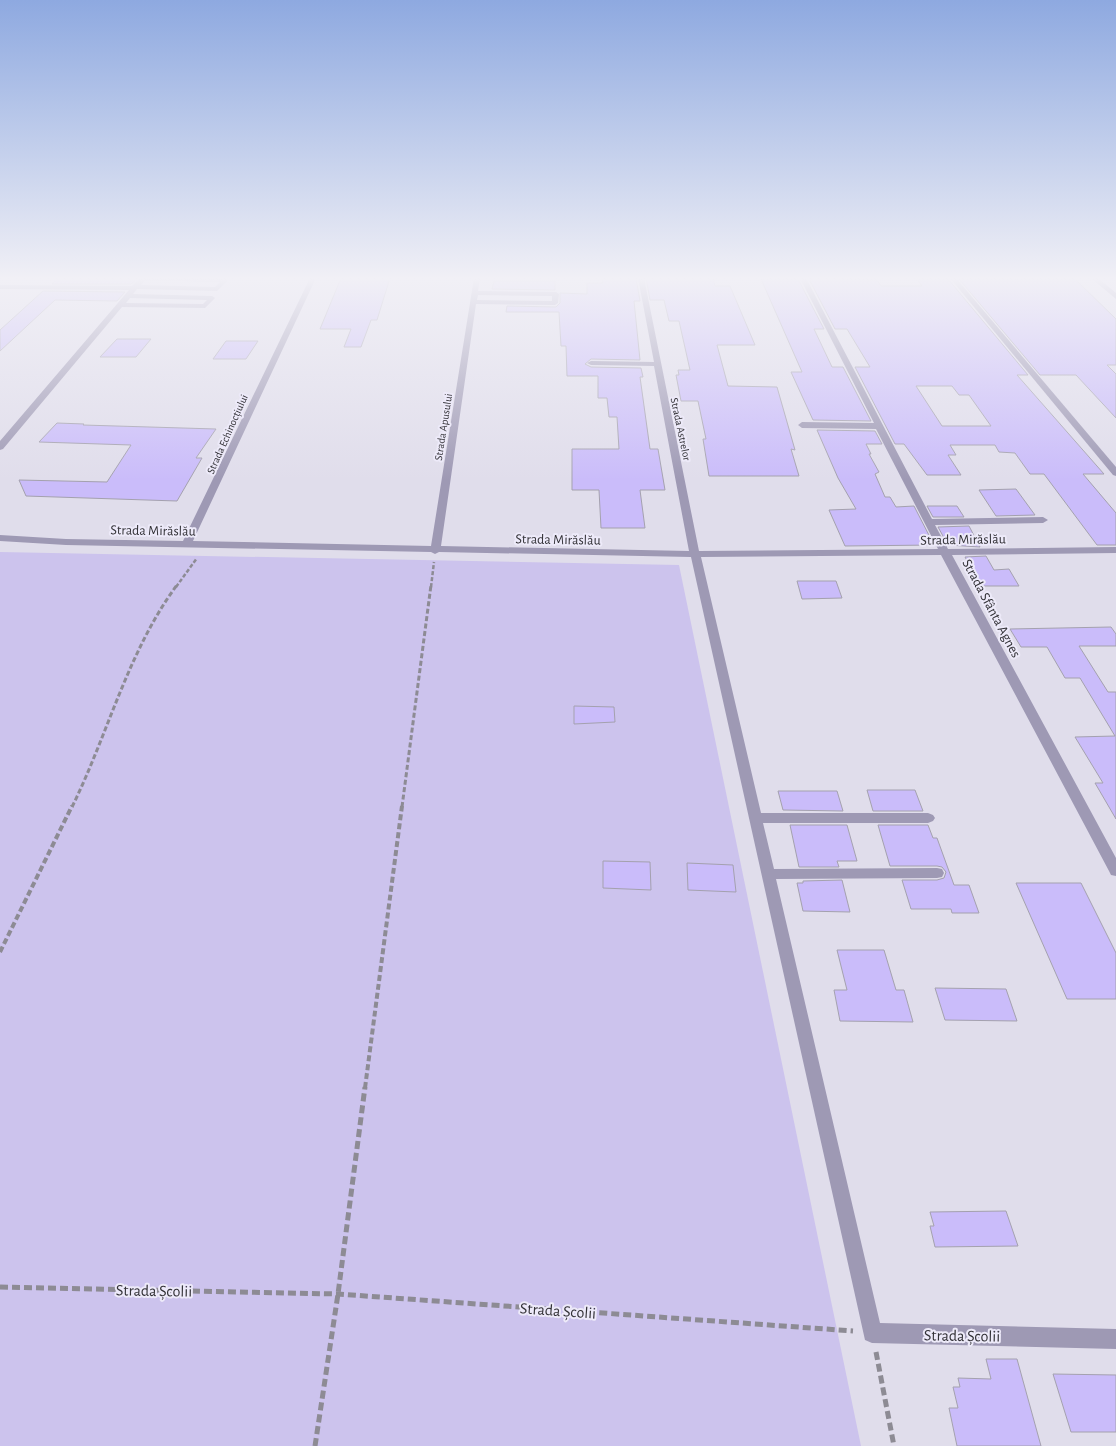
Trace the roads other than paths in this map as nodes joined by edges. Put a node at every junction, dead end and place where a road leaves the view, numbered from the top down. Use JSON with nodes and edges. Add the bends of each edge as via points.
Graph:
{"nodes":[{"id":1,"x":86,"y":345,"type":"edge"},
{"id":2,"x":282,"y":345,"type":"edge"},
{"id":3,"x":467,"y":345,"type":"edge"},
{"id":4,"x":653,"y":345,"type":"edge"},
{"id":5,"x":838,"y":345,"type":"edge"},
{"id":6,"x":1009,"y":345,"type":"edge"},
{"id":7,"x":591,"y":363,"type":"dead end"},
{"id":8,"x":656,"y":364,"type":"junction"},
{"id":9,"x":802,"y":426,"type":"dead end"},
{"id":10,"x":880,"y":426,"type":"junction"},
{"id":11,"x":0,"y":447,"type":"edge"},
{"id":12,"x":1116,"y":473,"type":"edge"},
{"id":13,"x":1043,"y":520,"type":"dead end"},
{"id":14,"x":929,"y":522,"type":"junction"},
{"id":15,"x":0,"y":538,"type":"edge"},
{"id":16,"x":187,"y":544,"type":"junction"},
{"id":17,"x":1116,"y":550,"type":"edge"},
{"id":18,"x":435,"y":551,"type":"junction"},
{"id":19,"x":946,"y":553,"type":"junction"},
{"id":20,"x":695,"y":554,"type":"junction"},
{"id":21,"x":755,"y":818,"type":"junction"},
{"id":22,"x":928,"y":818,"type":"dead end"},
{"id":23,"x":1116,"y":871,"type":"edge"},
{"id":24,"x":937,"y":873,"type":"dead end"},
{"id":25,"x":768,"y":874,"type":"junction"},
{"id":26,"x":872,"y":1333,"type":"joint"},
{"id":27,"x":1116,"y":1339,"type":"edge"}],
"edges":[{"from":1,"to":11,"type":"street"},
{"from":2,"to":16,"type":"street","name":"Strada Echinocțiului"},
{"from":3,"to":18,"type":"street","name":"Strada Apusului"},
{"from":4,"to":8,"type":"street","name":"Strada Astrelor"},
{"from":5,"to":10,"type":"street","name":"Strada Sfânta Agnes"},
{"from":6,"to":12,"type":"street"},
{"from":7,"to":8,"type":"street"},
{"from":8,"to":20,"type":"street","name":"Strada Astrelor"},
{"from":9,"to":10,"type":"street"},
{"from":10,"to":14,"type":"street","name":"Strada Sfânta Agnes"},
{"from":13,"to":14,"type":"street"},
{"from":14,"to":19,"type":"street","name":"Strada Sfânta Agnes"},
{"from":15,"to":16,"type":"street","name":"Strada Mirăslău"},
{"from":16,"to":18,"type":"street","name":"Strada Mirăslău"},
{"from":17,"to":19,"type":"street","name":"Strada Mirăslău"},
{"from":18,"to":20,"type":"street","name":"Strada Mirăslău"},
{"from":19,"to":20,"type":"street","name":"Strada Mirăslău"},
{"from":19,"to":23,"type":"street","name":"Strada Sfânta Agnes"},
{"from":20,"to":21,"type":"street","name":"Strada Astrelor"},
{"from":21,"to":22,"type":"street"},
{"from":21,"to":25,"type":"street","name":"Strada Astrelor"},
{"from":24,"to":25,"type":"street"},
{"from":25,"to":26,"type":"street","name":"Strada Astrelor"},
{"from":26,"to":27,"type":"street","name":"Strada Școlii"}]}
